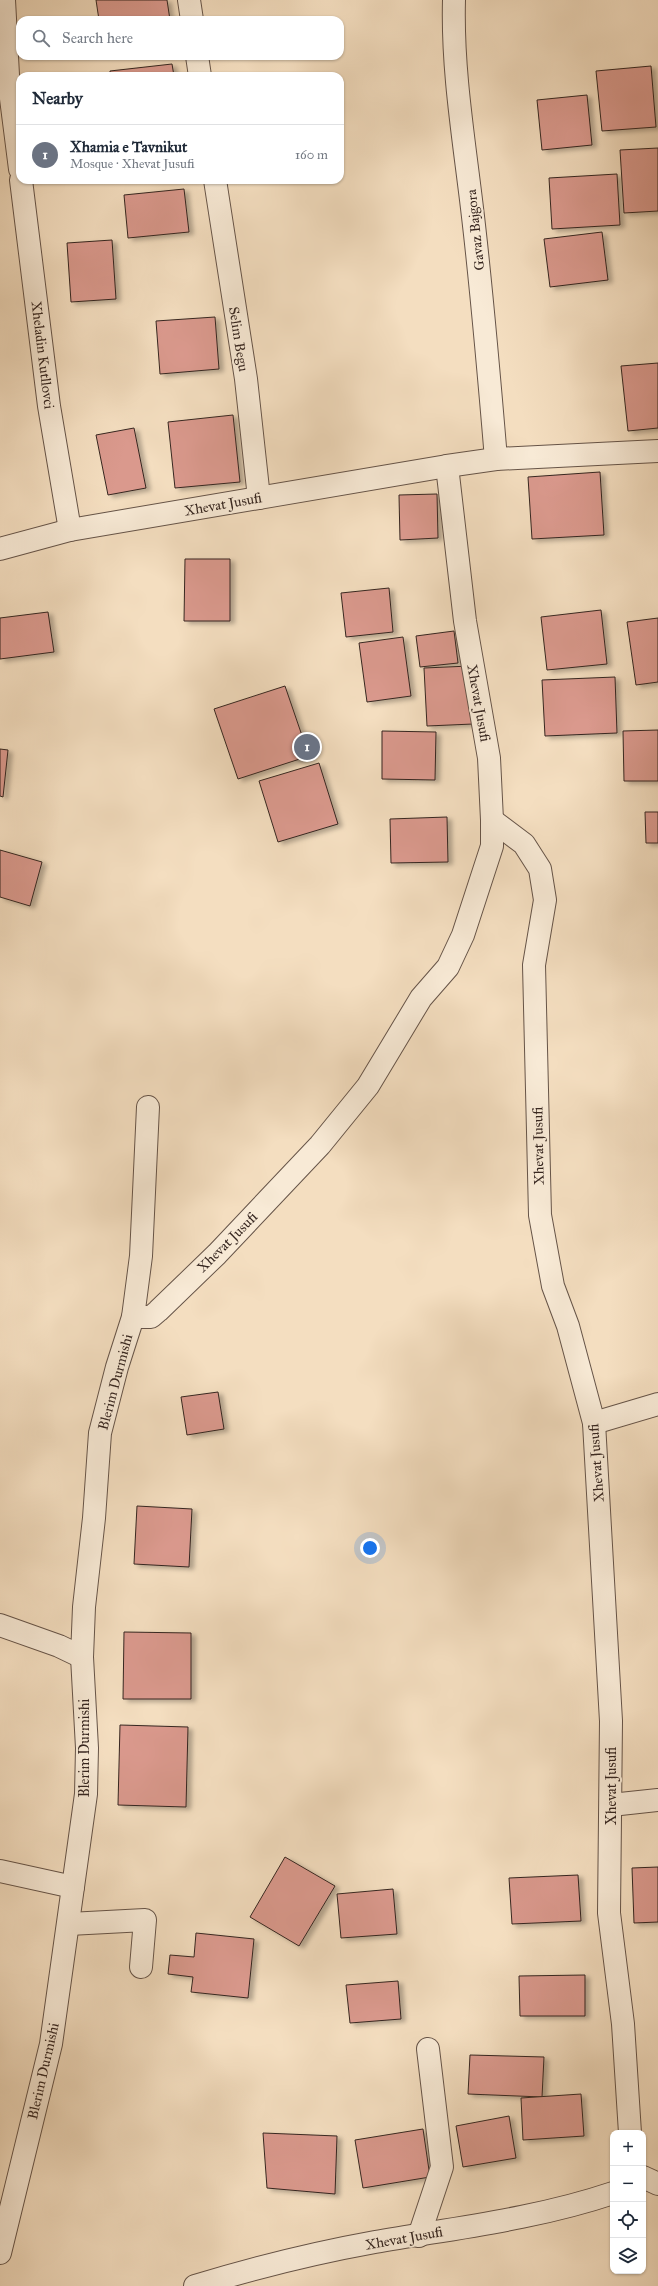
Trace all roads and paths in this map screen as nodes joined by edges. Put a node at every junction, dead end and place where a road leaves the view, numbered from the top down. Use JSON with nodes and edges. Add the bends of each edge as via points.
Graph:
{"nodes":[{"id":1,"x":4,"y":0,"type":"edge"},
{"id":2,"x":189,"y":0,"type":"edge"},
{"id":3,"x":454,"y":0,"type":"edge"},
{"id":4,"x":191,"y":16,"type":"edge"},
{"id":5,"x":198,"y":60,"type":"edge"},
{"id":6,"x":199,"y":72,"type":"edge"},
{"id":7,"x":16,"y":138,"type":"edge"},
{"id":8,"x":21,"y":184,"type":"edge"},
{"id":9,"x":216,"y":184,"type":"edge"},
{"id":10,"x":658,"y":451,"type":"edge"},
{"id":11,"x":496,"y":459,"type":"junction"},
{"id":12,"x":447,"y":466,"type":"junction"},
{"id":13,"x":259,"y":498,"type":"junction"},
{"id":14,"x":70,"y":530,"type":"junction"},
{"id":15,"x":0,"y":549,"type":"edge"},
{"id":16,"x":492,"y":820,"type":"junction"},
{"id":17,"x":148,"y":1107,"type":"dead end"},
{"id":18,"x":133,"y":1317,"type":"junction"},
{"id":19,"x":658,"y":1404,"type":"edge"},
{"id":20,"x":594,"y":1423,"type":"junction"},
{"id":21,"x":0,"y":1625,"type":"edge"},
{"id":22,"x":82,"y":1657,"type":"junction"},
{"id":23,"x":658,"y":1800,"type":"edge"},
{"id":24,"x":611,"y":1805,"type":"junction"},
{"id":25,"x":0,"y":1871,"type":"edge"},
{"id":26,"x":73,"y":1887,"type":"junction"},
{"id":27,"x":69,"y":1924,"type":"junction"},
{"id":28,"x":141,"y":1967,"type":"dead end"},
{"id":29,"x":428,"y":2049,"type":"dead end"},
{"id":30,"x":630,"y":2130,"type":"edge"},
{"id":31,"x":646,"y":2178,"type":"edge"},
{"id":32,"x":658,"y":2184,"type":"edge"},
{"id":33,"x":610,"y":2194,"type":"edge"},
{"id":34,"x":419,"y":2236,"type":"junction"},
{"id":35,"x":0,"y":2253,"type":"edge"},
{"id":36,"x":195,"y":2286,"type":"edge"}],
"edges":[{"from":1,"to":7,"type":"street","via":[[8,75]]},
{"from":2,"to":4,"type":"street"},
{"from":3,"to":11,"type":"street","name":"Gavaz Bajgora","via":[[453,20],[460,97],[479,264]]},
{"from":5,"to":6,"type":"street"},
{"from":8,"to":14,"type":"street","name":"Xheladin Kutllovci","via":[[49,406]]},
{"from":9,"to":13,"type":"street","name":"Selim Begu","via":[[246,379]]},
{"from":10,"to":11,"type":"street","name":"Xhevat Jusufi"},
{"from":11,"to":12,"type":"street","name":"Xhevat Jusufi"},
{"from":12,"to":13,"type":"street","name":"Xhevat Jusufi"},
{"from":12,"to":16,"type":"street","name":"Xhevat Jusufi","via":[[465,621],[489,758]]},
{"from":13,"to":14,"type":"street","name":"Xhevat Jusufi"},
{"from":14,"to":15,"type":"street","name":"Xhevat Jusufi"},
{"from":16,"to":18,"type":"street","name":"Xhevat Jusufi","via":[[492,846],[463,936],[448,967],[422,998],[368,1086],[320,1145],[217,1254],[151,1317]]},
{"from":16,"to":20,"type":"street","name":"Xhevat Jusufi","via":[[524,844],[540,869],[545,900],[534,965],[540,1215],[553,1286],[568,1326]]},
{"from":17,"to":18,"type":"street","name":"Blerim Durmishi","via":[[141,1256]]},
{"from":18,"to":22,"type":"street","name":"Blerim Durmishi","via":[[100,1433],[84,1607]]},
{"from":19,"to":20,"type":"street"},
{"from":20,"to":24,"type":"street","name":"Xhevat Jusufi","via":[[611,1721]]},
{"from":21,"to":22,"type":"street"},
{"from":22,"to":26,"type":"street","name":"Blerim Durmishi","via":[[87,1748],[86,1794]]},
{"from":23,"to":24,"type":"street"},
{"from":24,"to":30,"type":"street","name":"Xhevat Jusufi","via":[[609,1913],[623,2024]]},
{"from":25,"to":26,"type":"street"},
{"from":26,"to":27,"type":"street","name":"Blerim Durmishi"},
{"from":27,"to":28,"type":"street","via":[[146,1920]]},
{"from":27,"to":35,"type":"street","name":"Blerim Durmishi","via":[[51,2044]]},
{"from":29,"to":34,"type":"street","via":[[442,2167]]},
{"from":31,"to":32,"type":"street"},
{"from":33,"to":34,"type":"street","name":"Xhevat Jusufi","via":[[573,2207]]},
{"from":34,"to":36,"type":"street","name":"Xhevat Jusufi","via":[[295,2259]]}]}
